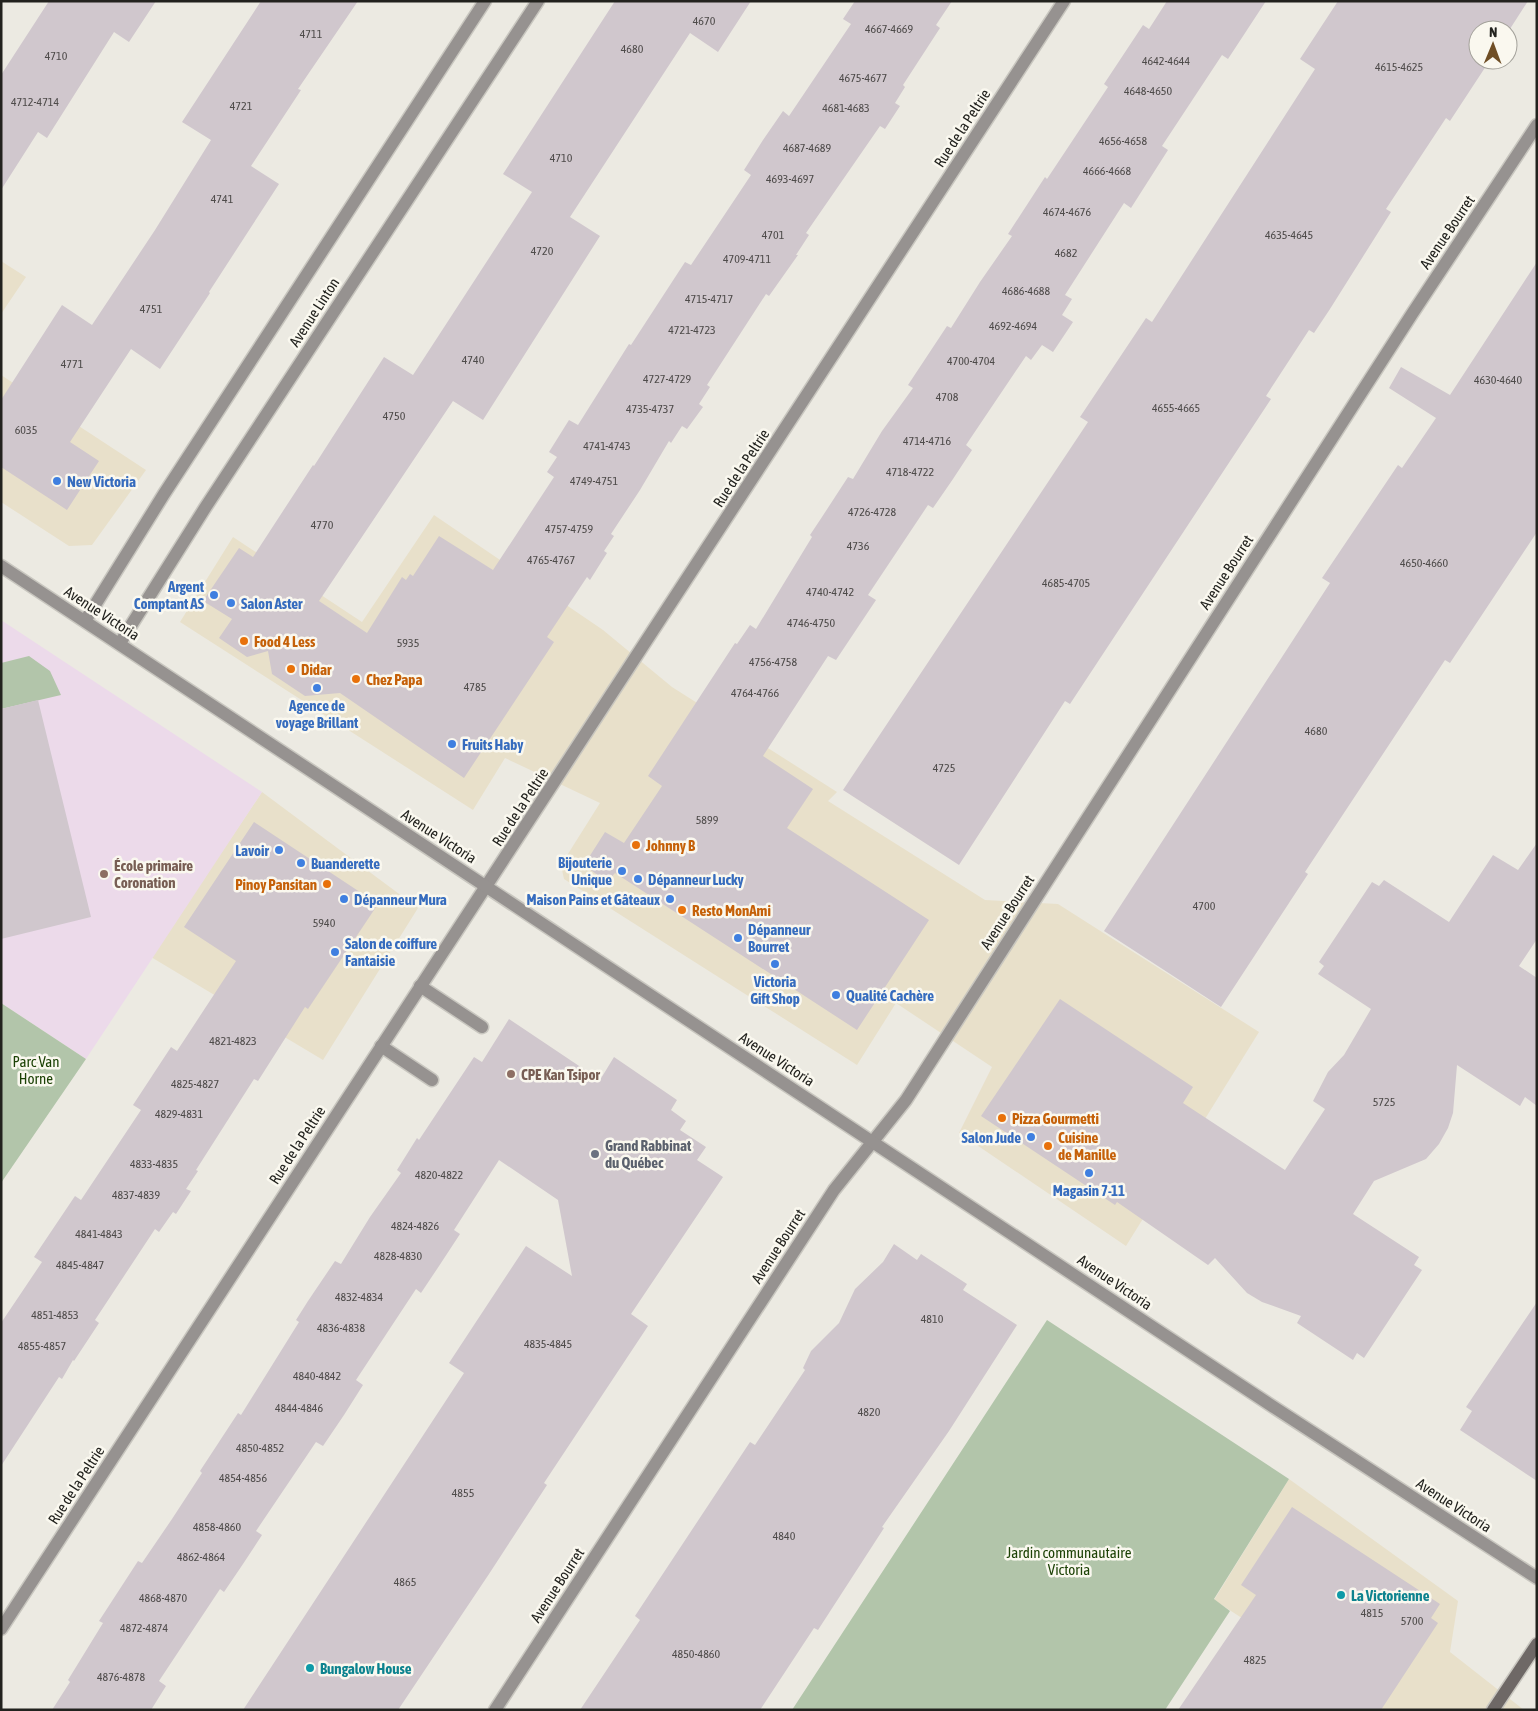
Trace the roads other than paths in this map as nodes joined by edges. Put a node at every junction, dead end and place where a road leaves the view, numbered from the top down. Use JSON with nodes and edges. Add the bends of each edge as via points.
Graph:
{"nodes":[{"id":1,"x":485,"y":1,"type":"edge"},
{"id":2,"x":538,"y":1,"type":"edge"},
{"id":3,"x":1064,"y":1,"type":"edge"},
{"id":4,"x":1537,"y":125,"type":"edge"},
{"id":5,"x":1,"y":566,"type":"edge"},
{"id":6,"x":85,"y":620,"type":"junction"},
{"id":7,"x":120,"y":643,"type":"junction"},
{"id":8,"x":486,"y":887,"type":"junction"},
{"id":9,"x":420,"y":986,"type":"junction"},
{"id":10,"x":482,"y":1027,"type":"dead end"},
{"id":11,"x":381,"y":1046,"type":"junction"},
{"id":12,"x":432,"y":1080,"type":"dead end"},
{"id":13,"x":873,"y":1142,"type":"junction"},
{"id":14,"x":1537,"y":1578,"type":"edge"},
{"id":15,"x":1,"y":1629,"type":"edge"},
{"id":16,"x":1537,"y":1644,"type":"edge"},
{"id":17,"x":495,"y":1710,"type":"edge"},
{"id":18,"x":1493,"y":1710,"type":"edge"}],
"edges":[{"from":1,"to":6,"type":"street","name":"Avenue Linton"},
{"from":2,"to":7,"type":"street","name":"Avenue Linton","via":[[210,499]]},
{"from":3,"to":8,"type":"street","name":"Rue de la Peltrie"},
{"from":4,"to":13,"type":"street","name":"Avenue Bourret","via":[[906,1100]]},
{"from":5,"to":6,"type":"street","name":"Avenue Victoria"},
{"from":6,"to":7,"type":"street","name":"Avenue Victoria"},
{"from":7,"to":8,"type":"street","name":"Avenue Victoria"},
{"from":8,"to":9,"type":"street","name":"Rue de la Peltrie"},
{"from":8,"to":13,"type":"street","name":"Avenue Victoria"},
{"from":9,"to":10,"type":"street"},
{"from":9,"to":11,"type":"street","name":"Rue de la Peltrie"},
{"from":11,"to":12,"type":"street"},
{"from":11,"to":15,"type":"street","name":"Rue de la Peltrie"},
{"from":13,"to":14,"type":"street","name":"Avenue Victoria"},
{"from":13,"to":17,"type":"street","name":"Avenue Bourret","via":[[834,1190]]},
{"from":16,"to":18,"type":"main road"}]}
